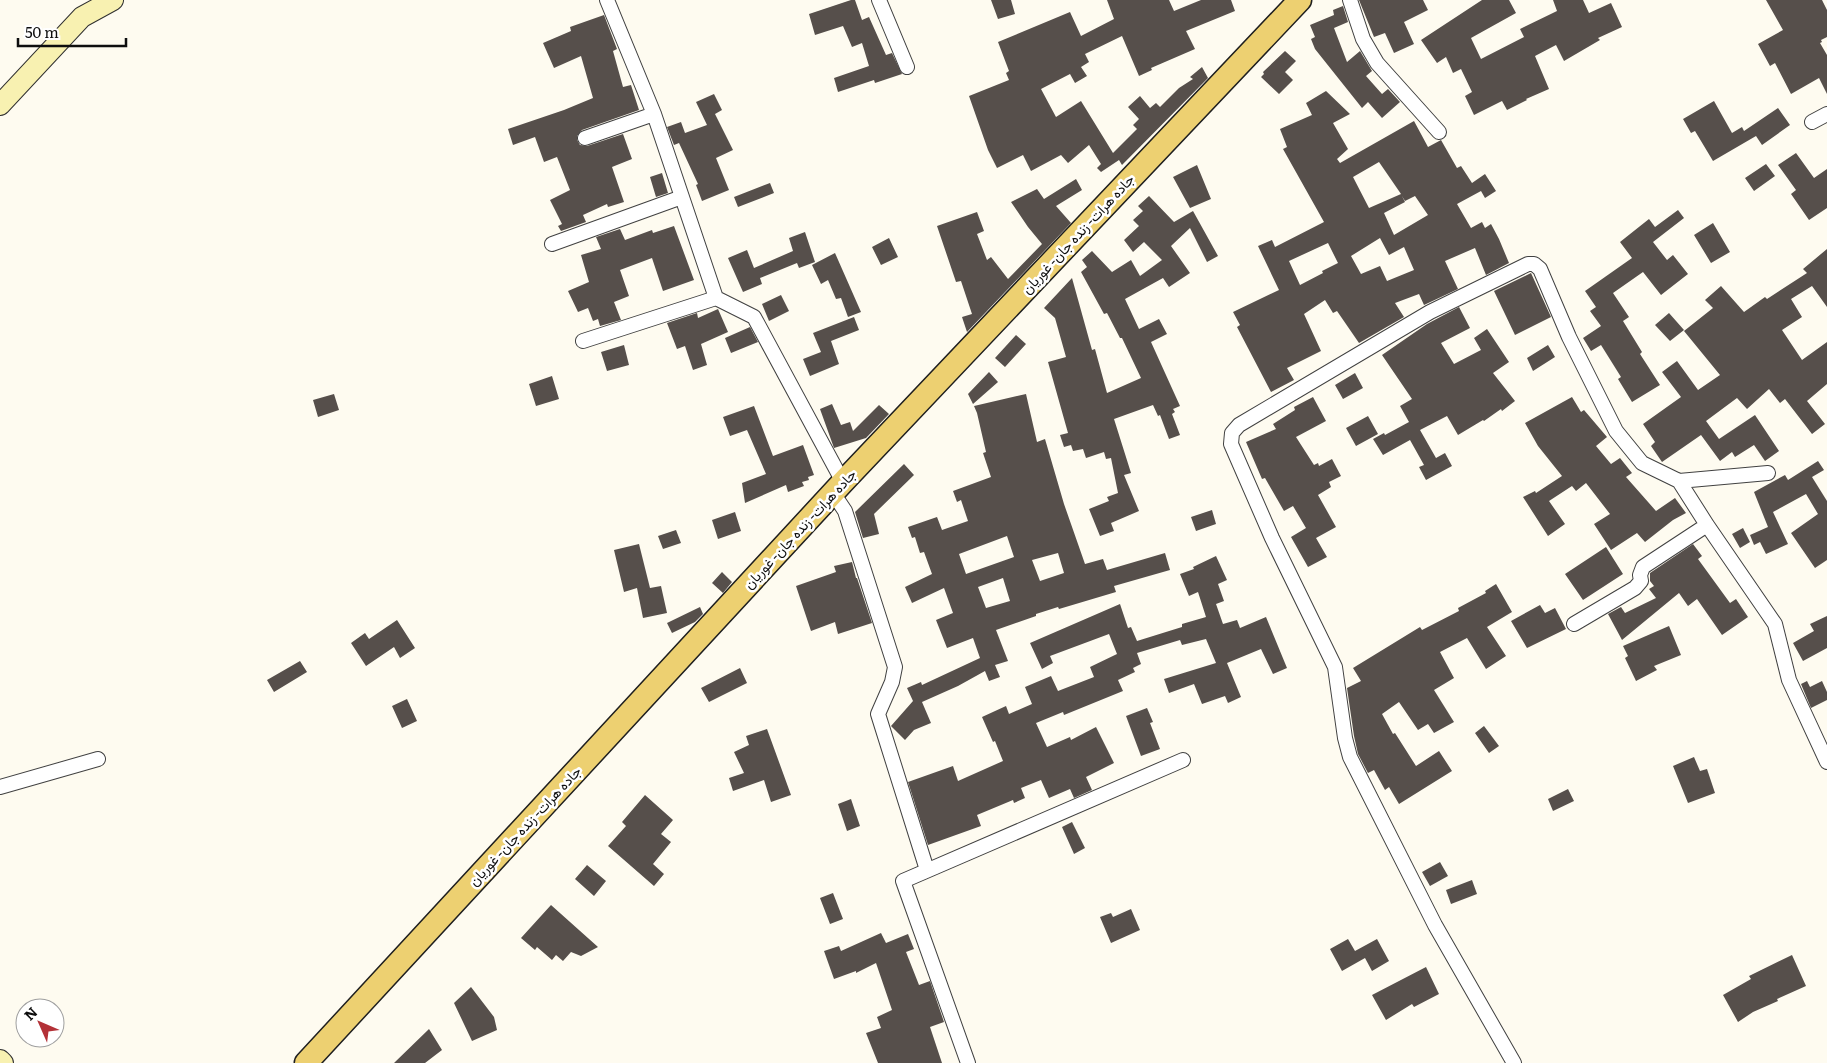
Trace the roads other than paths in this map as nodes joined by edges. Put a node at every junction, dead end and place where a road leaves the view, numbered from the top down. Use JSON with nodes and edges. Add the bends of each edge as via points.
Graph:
{"nodes":[{"id":1,"x":113,"y":0,"type":"edge"},
{"id":2,"x":607,"y":0,"type":"edge"},
{"id":3,"x":879,"y":0,"type":"edge"},
{"id":4,"x":1300,"y":0,"type":"edge"},
{"id":5,"x":1350,"y":0,"type":"edge"},
{"id":6,"x":907,"y":67,"type":"dead end"},
{"id":7,"x":0,"y":105,"type":"edge"},
{"id":8,"x":654,"y":114,"type":"junction"},
{"id":9,"x":1827,"y":114,"type":"edge"},
{"id":10,"x":1812,"y":122,"type":"dead end"},
{"id":11,"x":1439,"y":132,"type":"dead end"},
{"id":12,"x":585,"y":138,"type":"dead end"},
{"id":13,"x":682,"y":197,"type":"junction"},
{"id":14,"x":552,"y":244,"type":"dead end"},
{"id":15,"x":716,"y":298,"type":"junction"},
{"id":16,"x":584,"y":341,"type":"dead end"},
{"id":17,"x":1768,"y":473,"type":"dead end"},
{"id":18,"x":1679,"y":481,"type":"junction"},
{"id":19,"x":838,"y":487,"type":"junction"},
{"id":20,"x":1706,"y":525,"type":"junction"},
{"id":21,"x":1574,"y":624,"type":"dead end"},
{"id":22,"x":98,"y":759,"type":"dead end"},
{"id":23,"x":1183,"y":760,"type":"dead end"},
{"id":24,"x":1827,"y":762,"type":"edge"},
{"id":25,"x":0,"y":786,"type":"edge"},
{"id":26,"x":927,"y":870,"type":"junction"},
{"id":27,"x":0,"y":1060,"type":"edge"},
{"id":28,"x":3,"y":1063,"type":"edge"},
{"id":29,"x":306,"y":1063,"type":"edge"},
{"id":30,"x":968,"y":1063,"type":"edge"},
{"id":31,"x":1514,"y":1063,"type":"edge"}],
"edges":[{"from":1,"to":7,"type":"street","via":[[82,17]]},
{"from":2,"to":8,"type":"street"},
{"from":3,"to":6,"type":"street"},
{"from":4,"to":19,"type":"main road","name":"جاده هرات- زنده جان- غوریان"},
{"from":5,"to":11,"type":"street","via":[[1363,38],[1377,63]]},
{"from":8,"to":12,"type":"street"},
{"from":8,"to":13,"type":"street"},
{"from":9,"to":10,"type":"street"},
{"from":13,"to":14,"type":"street"},
{"from":13,"to":15,"type":"street"},
{"from":15,"to":16,"type":"street"},
{"from":15,"to":19,"type":"street","via":[[754,317]]},
{"from":17,"to":18,"type":"street"},
{"from":18,"to":20,"type":"street"},
{"from":18,"to":31,"type":"street","via":[[1642,463],[1616,431],[1569,337],[1540,269],[1534,264],[1528,264],[1430,312],[1240,425],[1232,433],[1231,444],[1257,504],[1335,667],[1350,758],[1435,925]]},
{"from":19,"to":26,"type":"street","via":[[895,667],[878,714]]},
{"from":19,"to":29,"type":"main road","name":"جاده هرات- زنده جان- غوریان"},
{"from":20,"to":21,"type":"street","via":[[1642,568],[1642,581],[1636,588]]},
{"from":20,"to":24,"type":"street","via":[[1775,624],[1789,680]]},
{"from":22,"to":25,"type":"street"},
{"from":23,"to":26,"type":"street"},
{"from":26,"to":30,"type":"street","via":[[903,881]]},
{"from":27,"to":28,"type":"street"}]}
